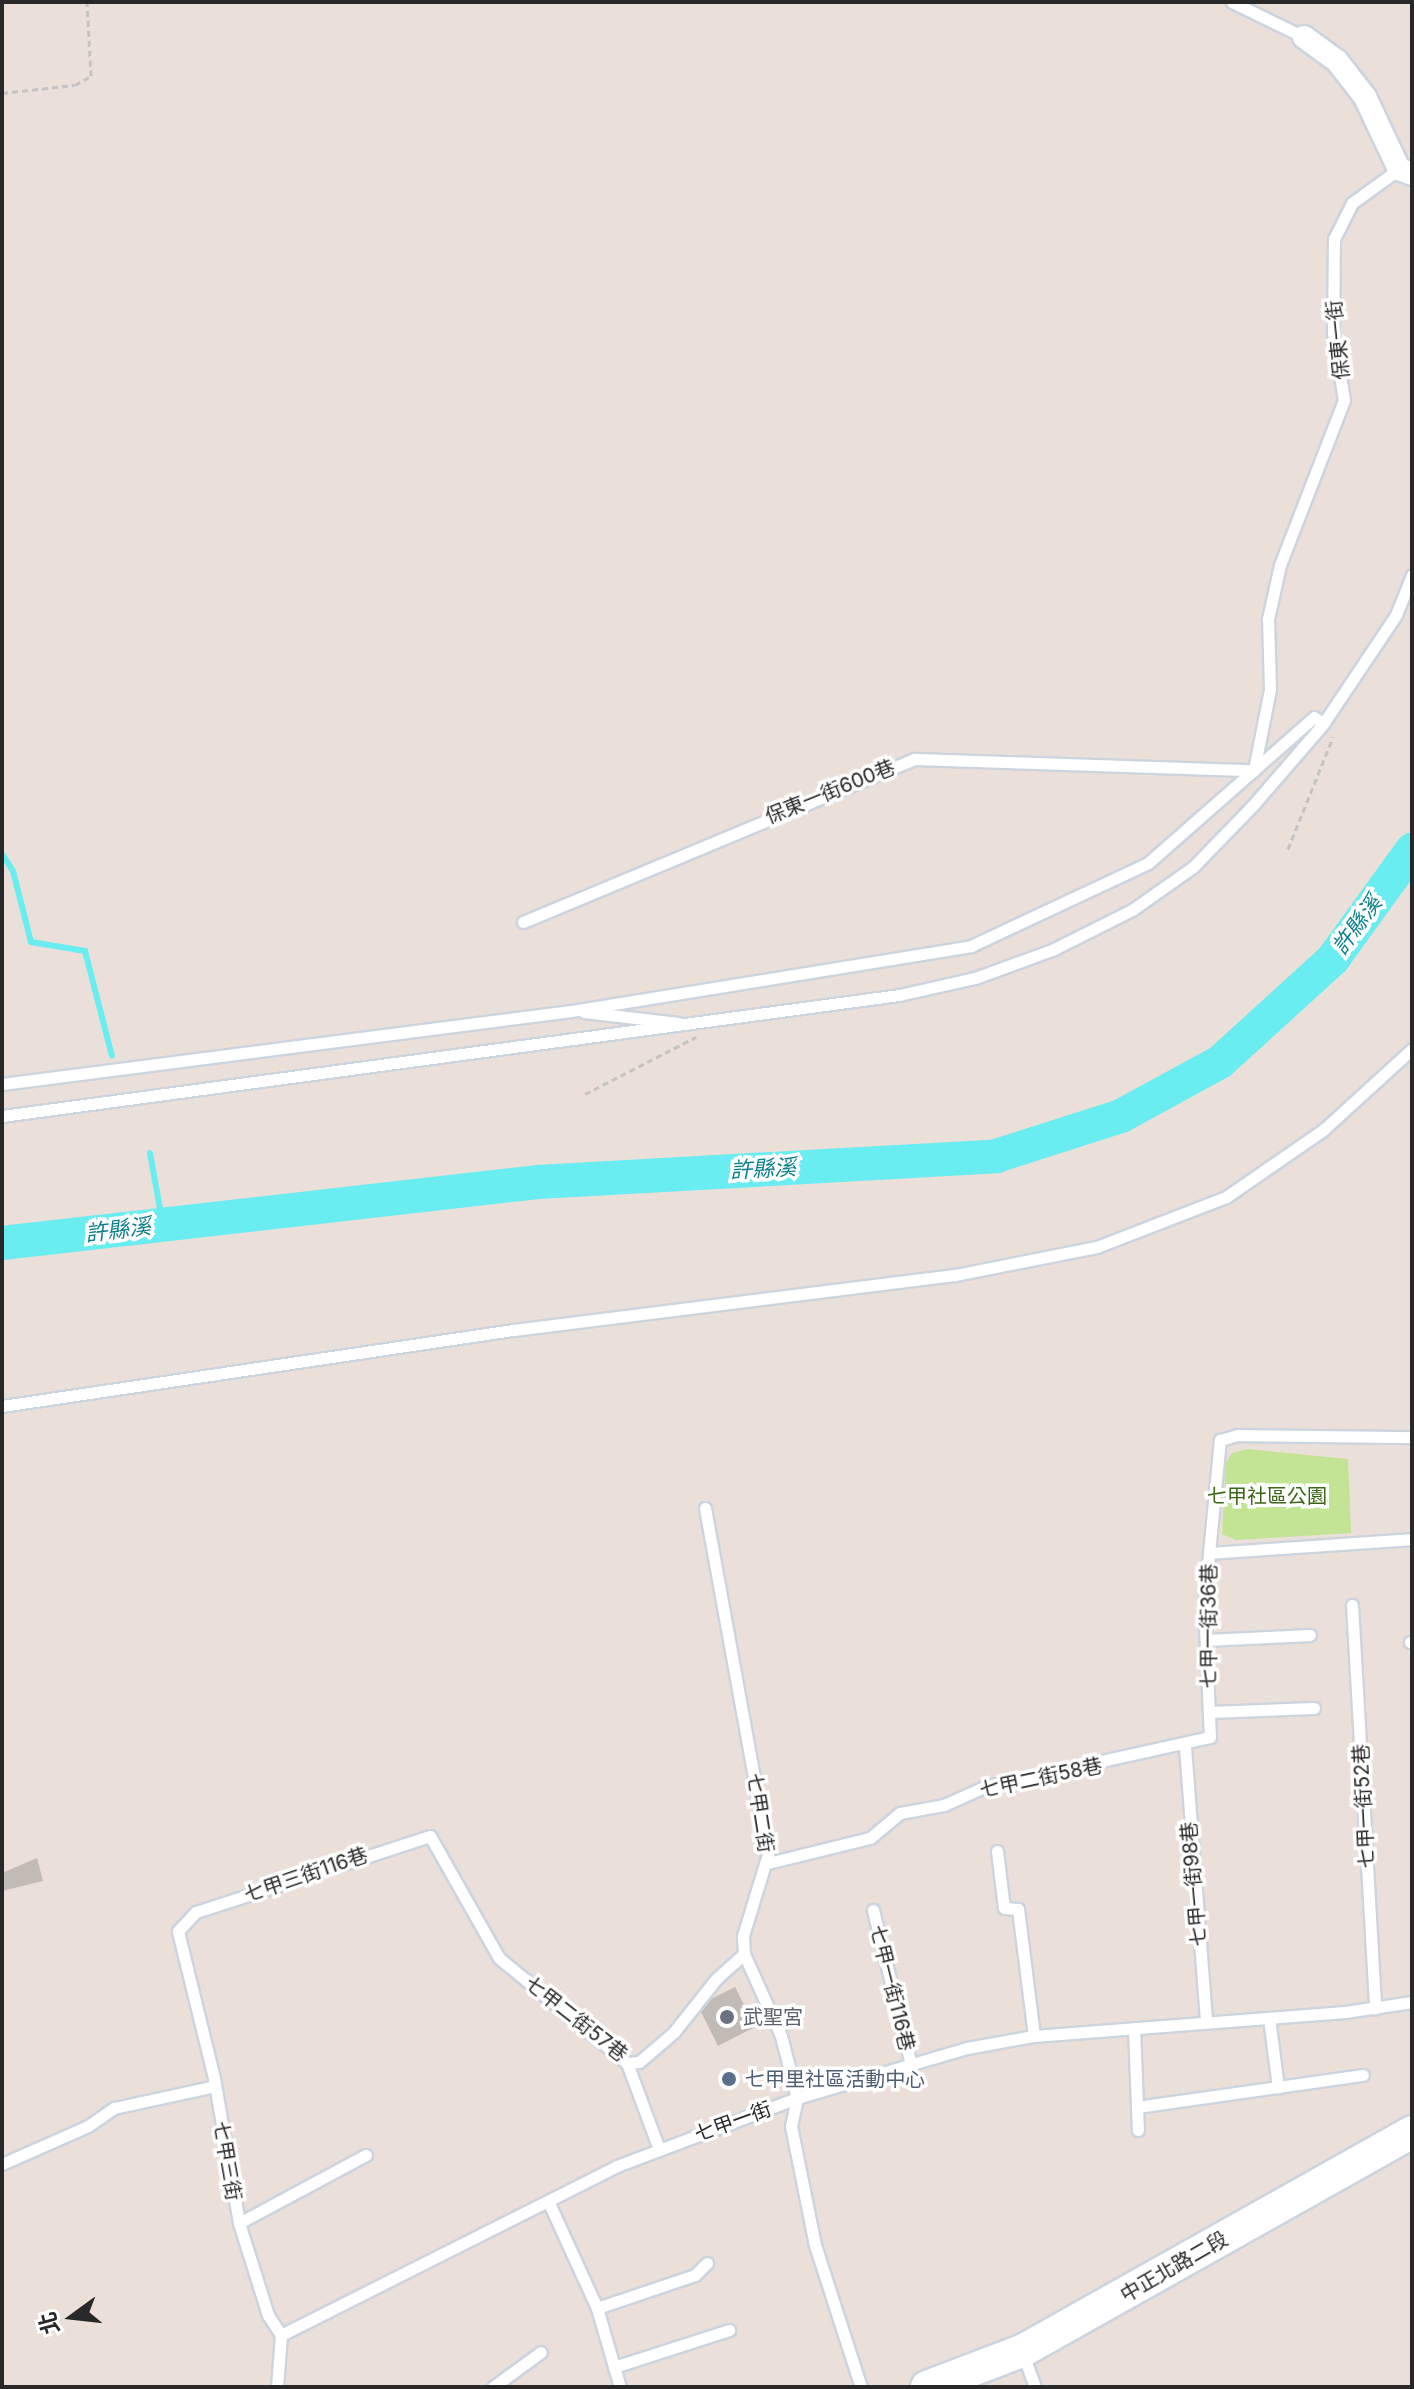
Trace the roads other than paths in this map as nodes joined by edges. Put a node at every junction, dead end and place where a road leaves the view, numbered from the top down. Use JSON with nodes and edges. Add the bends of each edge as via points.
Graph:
{"nodes":[{"id":1,"x":1232,"y":2,"type":"edge"},
{"id":2,"x":1304,"y":37,"type":"joint"},
{"id":3,"x":1405,"y":172,"type":"edge"},
{"id":4,"x":1412,"y":575,"type":"edge"},
{"id":5,"x":1323,"y":724,"type":"junction"},
{"id":6,"x":1254,"y":770,"type":"junction"},
{"id":7,"x":523,"y":922,"type":"dead end"},
{"id":8,"x":571,"y":1011,"type":"junction"},
{"id":9,"x":695,"y":1025,"type":"junction"},
{"id":10,"x":1412,"y":1049,"type":"edge"},
{"id":11,"x":2,"y":1084,"type":"edge"},
{"id":12,"x":2,"y":1116,"type":"edge"},
{"id":13,"x":2,"y":1406,"type":"edge"},
{"id":14,"x":1412,"y":1437,"type":"edge"},
{"id":15,"x":705,"y":1508,"type":"dead end"},
{"id":16,"x":1412,"y":1539,"type":"edge"},
{"id":17,"x":1209,"y":1553,"type":"junction"},
{"id":18,"x":1352,"y":1605,"type":"dead end"},
{"id":19,"x":1310,"y":1635,"type":"dead end"},
{"id":20,"x":1206,"y":1640,"type":"junction"},
{"id":21,"x":1314,"y":1708,"type":"dead end"},
{"id":22,"x":1209,"y":1712,"type":"junction"},
{"id":23,"x":1185,"y":1747,"type":"junction"},
{"id":24,"x":439,"y":1843,"type":"joint"},
{"id":25,"x":997,"y":1851,"type":"dead end"},
{"id":26,"x":768,"y":1863,"type":"junction"},
{"id":27,"x":873,"y":1910,"type":"dead end"},
{"id":28,"x":178,"y":1931,"type":"joint"},
{"id":29,"x":744,"y":1954,"type":"junction"},
{"id":30,"x":1412,"y":2002,"type":"edge"},
{"id":31,"x":1375,"y":2008,"type":"junction"},
{"id":32,"x":1269,"y":2018,"type":"junction"},
{"id":33,"x":1206,"y":2022,"type":"junction"},
{"id":34,"x":1134,"y":2028,"type":"junction"},
{"id":35,"x":1034,"y":2036,"type":"junction"},
{"id":36,"x":627,"y":2063,"type":"junction"},
{"id":37,"x":911,"y":2065,"type":"junction"},
{"id":38,"x":1363,"y":2075,"type":"dead end"},
{"id":39,"x":215,"y":2086,"type":"junction"},
{"id":40,"x":1278,"y":2087,"type":"junction"},
{"id":41,"x":797,"y":2098,"type":"junction"},
{"id":42,"x":1137,"y":2107,"type":"junction"},
{"id":43,"x":1138,"y":2130,"type":"dead end"},
{"id":44,"x":1412,"y":2132,"type":"edge"},
{"id":45,"x":659,"y":2149,"type":"junction"},
{"id":46,"x":366,"y":2155,"type":"dead end"},
{"id":47,"x":2,"y":2164,"type":"edge"},
{"id":48,"x":548,"y":2201,"type":"junction"},
{"id":49,"x":239,"y":2223,"type":"junction"},
{"id":50,"x":707,"y":2263,"type":"dead end"},
{"id":51,"x":597,"y":2308,"type":"junction"},
{"id":52,"x":729,"y":2330,"type":"dead end"},
{"id":53,"x":281,"y":2335,"type":"junction"},
{"id":54,"x":1022,"y":2351,"type":"junction"},
{"id":55,"x":541,"y":2352,"type":"dead end"},
{"id":56,"x":614,"y":2367,"type":"junction"},
{"id":57,"x":277,"y":2387,"type":"edge"},
{"id":58,"x":493,"y":2387,"type":"edge"},
{"id":59,"x":620,"y":2387,"type":"edge"},
{"id":60,"x":861,"y":2387,"type":"edge"},
{"id":61,"x":927,"y":2387,"type":"edge"},
{"id":62,"x":1035,"y":2387,"type":"edge"}],
"edges":[{"from":1,"to":2,"type":"lane","name":"保東一街"},
{"from":2,"to":3,"type":"street","name":"保東一街","via":[[1337,61],[1365,97]]},
{"from":3,"to":6,"type":"lane","name":"保東一街","via":[[1352,203],[1334,239],[1333,333],[1344,400],[1280,565],[1268,619],[1270,689]]},
{"from":4,"to":5,"type":"lane","via":[[1396,615]]},
{"from":5,"to":6,"type":"lane","via":[[1314,717]]},
{"from":5,"to":9,"type":"lane","via":[[1193,867],[1132,910],[1052,950],[975,978],[899,995]]},
{"from":6,"to":7,"type":"lane","name":"保東一街600巷","via":[[914,759]]},
{"from":6,"to":8,"type":"lane","via":[[1148,863],[971,946]]},
{"from":8,"to":9,"type":"lane"},
{"from":8,"to":11,"type":"lane"},
{"from":9,"to":12,"type":"lane"},
{"from":10,"to":13,"type":"lane","via":[[1323,1130],[1226,1197],[1097,1247],[955,1275],[513,1330]]},
{"from":14,"to":17,"type":"lane","name":"七甲一街36巷","via":[[1238,1435],[1220,1440]]},
{"from":15,"to":26,"type":"lane","name":"七甲二街"},
{"from":16,"to":17,"type":"lane"},
{"from":17,"to":20,"type":"lane","name":"七甲一街36巷"},
{"from":18,"to":31,"type":"lane","name":"七甲一街52巷"},
{"from":19,"to":20,"type":"lane"},
{"from":20,"to":22,"type":"lane","name":"七甲一街36巷"},
{"from":21,"to":22,"type":"lane"},
{"from":22,"to":23,"type":"lane","name":"七甲一街36巷","via":[[1210,1737]]},
{"from":23,"to":26,"type":"lane","name":"七甲二街58巷","via":[[984,1787],[944,1805],[900,1813],[870,1838]]},
{"from":23,"to":33,"type":"lane","name":"七甲一街98巷"},
{"from":24,"to":28,"type":"lane","name":"七甲三街116巷","via":[[430,1836],[415,1837],[196,1912]]},
{"from":24,"to":36,"type":"lane","name":"七甲二街57巷","via":[[487,1944]]},
{"from":25,"to":35,"type":"lane","via":[[1004,1908],[1018,1909]]},
{"from":26,"to":29,"type":"lane","name":"七甲二街","via":[[743,1936]]},
{"from":27,"to":37,"type":"lane","name":"七甲一街116巷"},
{"from":28,"to":39,"type":"lane","name":"七甲三街"},
{"from":29,"to":36,"type":"lane","name":"七甲二街57巷","via":[[716,1979],[674,2032],[639,2062]]},
{"from":29,"to":41,"type":"lane","via":[[781,2036]]},
{"from":30,"to":31,"type":"lane","name":"七甲一街"},
{"from":31,"to":32,"type":"lane","name":"七甲一街"},
{"from":32,"to":33,"type":"lane","name":"七甲一街"},
{"from":32,"to":40,"type":"lane"},
{"from":33,"to":34,"type":"lane","name":"七甲一街"},
{"from":34,"to":35,"type":"lane","name":"七甲一街"},
{"from":34,"to":42,"type":"lane"},
{"from":35,"to":37,"type":"lane","name":"七甲一街"},
{"from":36,"to":45,"type":"lane"},
{"from":37,"to":41,"type":"lane","name":"七甲一街"},
{"from":38,"to":40,"type":"lane"},
{"from":39,"to":47,"type":"lane","via":[[114,2108],[88,2126]]},
{"from":39,"to":49,"type":"lane","name":"七甲三街"},
{"from":40,"to":42,"type":"lane","via":[[1233,2098]]},
{"from":41,"to":45,"type":"lane","name":"七甲一街"},
{"from":41,"to":60,"type":"lane","via":[[791,2126],[815,2245]]},
{"from":42,"to":43,"type":"lane"},
{"from":44,"to":54,"type":"main road","name":"中正北路二段"},
{"from":45,"to":48,"type":"lane","name":"七甲一街"},
{"from":46,"to":49,"type":"lane"},
{"from":48,"to":51,"type":"lane"},
{"from":48,"to":53,"type":"lane","name":"七甲一街"},
{"from":49,"to":53,"type":"lane","name":"七甲三街","via":[[268,2315]]},
{"from":50,"to":51,"type":"lane","via":[[695,2275]]},
{"from":51,"to":56,"type":"lane"},
{"from":52,"to":56,"type":"lane"},
{"from":53,"to":57,"type":"lane"},
{"from":54,"to":61,"type":"main road","name":"中正北路二段"},
{"from":54,"to":62,"type":"lane"},
{"from":55,"to":58,"type":"lane"},
{"from":56,"to":59,"type":"lane"}]}
